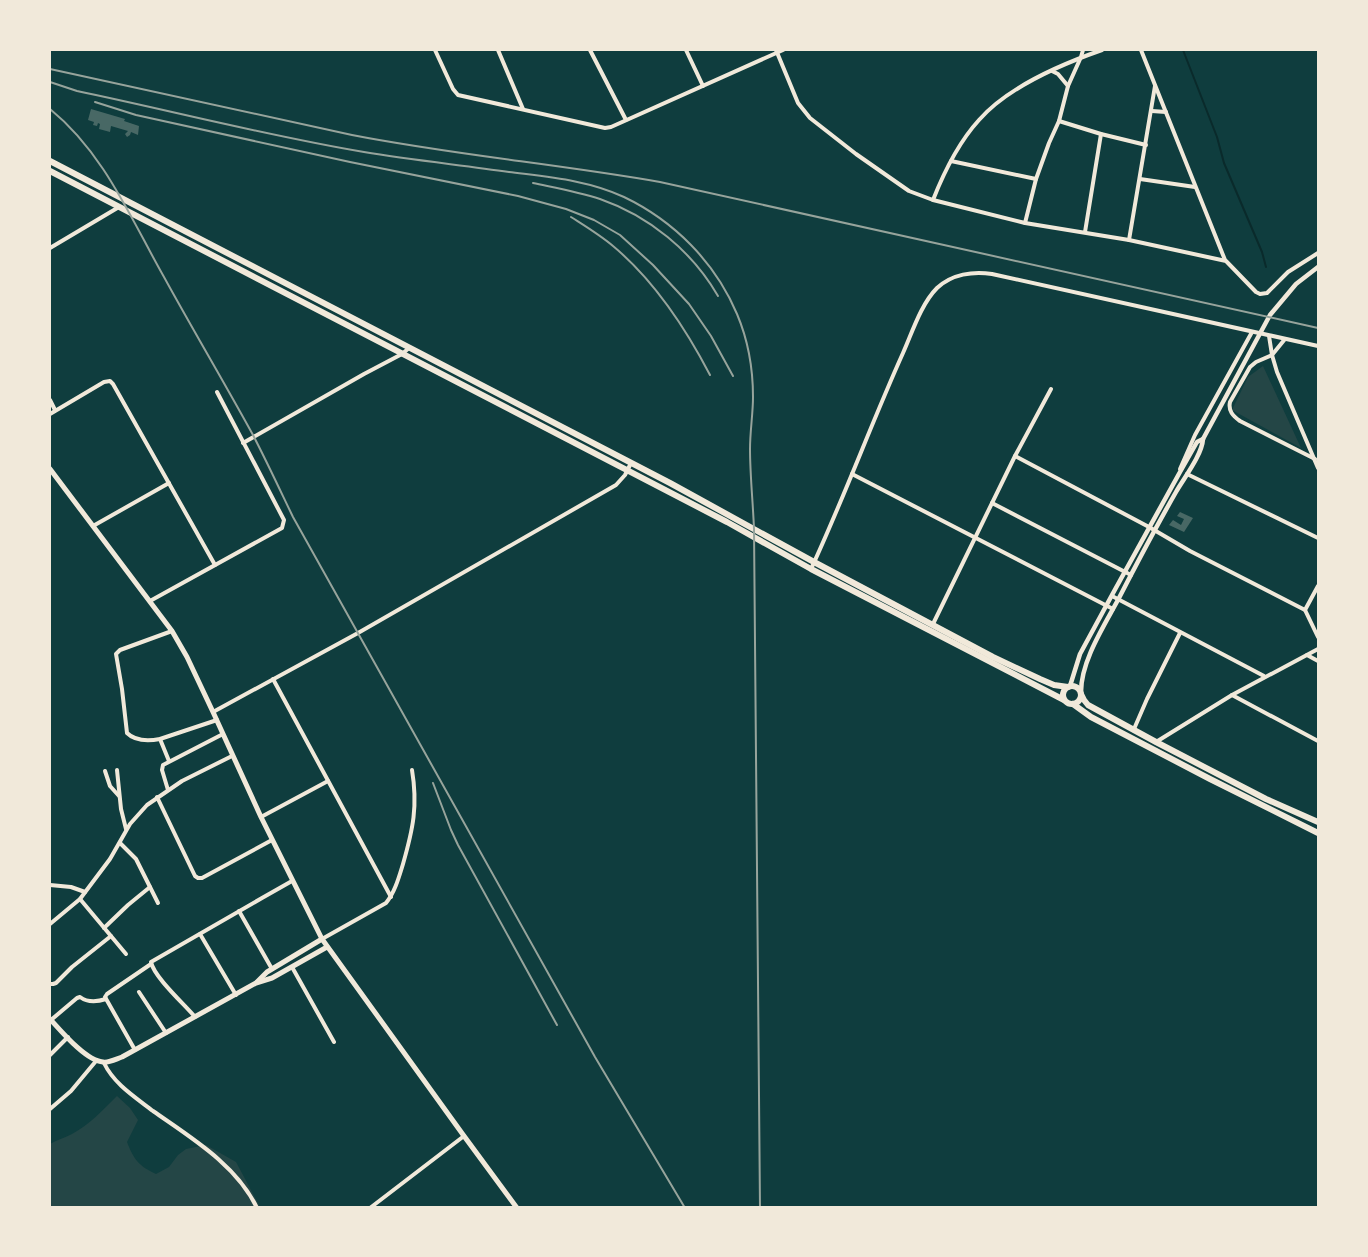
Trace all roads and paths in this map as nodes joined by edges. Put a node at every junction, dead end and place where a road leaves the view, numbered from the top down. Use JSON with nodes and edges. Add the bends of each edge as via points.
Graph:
{"nodes":[{"id":1,"x":435,"y":50,"type":"edge"},
{"id":2,"x":498,"y":50,"type":"edge"},
{"id":3,"x":590,"y":50,"type":"edge"},
{"id":4,"x":686,"y":50,"type":"edge"},
{"id":5,"x":783,"y":50,"type":"edge"},
{"id":6,"x":1083,"y":50,"type":"edge"},
{"id":7,"x":1102,"y":50,"type":"edge"},
{"id":8,"x":1141,"y":50,"type":"edge"},
{"id":9,"x":776,"y":51,"type":"edge"},
{"id":10,"x":1082,"y":57,"type":"junction"},
{"id":11,"x":1052,"y":71,"type":"junction"},
{"id":12,"x":1155,"y":85,"type":"junction"},
{"id":13,"x":703,"y":86,"type":"junction"},
{"id":14,"x":1068,"y":86,"type":"junction"},
{"id":15,"x":523,"y":110,"type":"junction"},
{"id":16,"x":1152,"y":111,"type":"junction"},
{"id":17,"x":1166,"y":112,"type":"junction"},
{"id":18,"x":626,"y":120,"type":"junction"},
{"id":19,"x":1059,"y":121,"type":"junction"},
{"id":20,"x":1101,"y":134,"type":"junction"},
{"id":21,"x":1146,"y":145,"type":"junction"},
{"id":22,"x":50,"y":161,"type":"edge"},
{"id":23,"x":951,"y":161,"type":"junction"},
{"id":24,"x":50,"y":171,"type":"edge"},
{"id":25,"x":1036,"y":179,"type":"junction"},
{"id":26,"x":1140,"y":179,"type":"junction"},
{"id":27,"x":1196,"y":187,"type":"junction"},
{"id":28,"x":933,"y":200,"type":"junction"},
{"id":29,"x":119,"y":207,"type":"junction"},
{"id":30,"x":1025,"y":223,"type":"junction"},
{"id":31,"x":1086,"y":232,"type":"junction"},
{"id":32,"x":1129,"y":240,"type":"junction"},
{"id":33,"x":50,"y":248,"type":"edge"},
{"id":34,"x":1318,"y":252,"type":"edge"},
{"id":35,"x":1226,"y":261,"type":"junction"},
{"id":36,"x":1318,"y":267,"type":"edge"},
{"id":37,"x":1252,"y":332,"type":"junction"},
{"id":38,"x":1269,"y":336,"type":"junction"},
{"id":39,"x":1285,"y":339,"type":"junction"},
{"id":40,"x":1318,"y":346,"type":"edge"},
{"id":41,"x":409,"y":348,"type":"junction"},
{"id":42,"x":402,"y":354,"type":"junction"},
{"id":43,"x":1272,"y":355,"type":"junction"},
{"id":44,"x":1051,"y":389,"type":"dead end"},
{"id":45,"x":217,"y":392,"type":"dead end"},
{"id":46,"x":50,"y":400,"type":"edge"},
{"id":47,"x":55,"y":410,"type":"junction"},
{"id":48,"x":50,"y":414,"type":"edge"},
{"id":49,"x":1203,"y":438,"type":"junction"},
{"id":50,"x":243,"y":443,"type":"junction"},
{"id":51,"x":1015,"y":456,"type":"junction"},
{"id":52,"x":1315,"y":459,"type":"junction"},
{"id":53,"x":631,"y":463,"type":"junction"},
{"id":54,"x":1318,"y":468,"type":"edge"},
{"id":55,"x":50,"y":469,"type":"edge"},
{"id":56,"x":628,"y":471,"type":"junction"},
{"id":57,"x":1179,"y":472,"type":"junction"},
{"id":58,"x":852,"y":474,"type":"junction"},
{"id":59,"x":1186,"y":474,"type":"junction"},
{"id":60,"x":169,"y":483,"type":"junction"},
{"id":61,"x":992,"y":503,"type":"junction"},
{"id":62,"x":93,"y":526,"type":"junction"},
{"id":63,"x":1149,"y":527,"type":"junction"},
{"id":64,"x":1155,"y":530,"type":"junction"},
{"id":65,"x":975,"y":538,"type":"junction"},
{"id":66,"x":1318,"y":538,"type":"edge"},
{"id":67,"x":215,"y":566,"type":"junction"},
{"id":68,"x":812,"y":566,"type":"junction"},
{"id":69,"x":1125,"y":572,"type":"junction"},
{"id":70,"x":1131,"y":575,"type":"junction"},
{"id":71,"x":1318,"y":586,"type":"edge"},
{"id":72,"x":1112,"y":596,"type":"junction"},
{"id":73,"x":1118,"y":600,"type":"junction"},
{"id":74,"x":150,"y":601,"type":"junction"},
{"id":75,"x":1107,"y":605,"type":"junction"},
{"id":76,"x":1113,"y":609,"type":"junction"},
{"id":77,"x":1305,"y":610,"type":"junction"},
{"id":78,"x":933,"y":624,"type":"junction"},
{"id":79,"x":172,"y":631,"type":"junction"},
{"id":80,"x":1180,"y":633,"type":"junction"},
{"id":81,"x":1318,"y":637,"type":"edge"},
{"id":82,"x":1318,"y":649,"type":"edge"},
{"id":83,"x":1306,"y":655,"type":"junction"},
{"id":84,"x":1318,"y":662,"type":"edge"},
{"id":85,"x":1264,"y":676,"type":"junction"},
{"id":86,"x":273,"y":678,"type":"junction"},
{"id":87,"x":1069,"y":687,"type":"junction"},
{"id":88,"x":1081,"y":693,"type":"junction"},
{"id":89,"x":1232,"y":694,"type":"junction"},
{"id":90,"x":1064,"y":700,"type":"junction"},
{"id":91,"x":1073,"y":704,"type":"junction"},
{"id":92,"x":213,"y":712,"type":"junction"},
{"id":93,"x":217,"y":720,"type":"junction"},
{"id":94,"x":1134,"y":729,"type":"junction"},
{"id":95,"x":223,"y":734,"type":"junction"},
{"id":96,"x":160,"y":739,"type":"junction"},
{"id":97,"x":1318,"y":741,"type":"edge"},
{"id":98,"x":1156,"y":742,"type":"junction"},
{"id":99,"x":232,"y":756,"type":"junction"},
{"id":100,"x":169,"y":761,"type":"junction"},
{"id":101,"x":117,"y":770,"type":"dead end"},
{"id":102,"x":412,"y":770,"type":"dead end"},
{"id":103,"x":105,"y":771,"type":"dead end"},
{"id":104,"x":328,"y":781,"type":"junction"},
{"id":105,"x":168,"y":789,"type":"junction"},
{"id":106,"x":119,"y":796,"type":"junction"},
{"id":107,"x":157,"y":797,"type":"junction"},
{"id":108,"x":261,"y":817,"type":"junction"},
{"id":109,"x":1318,"y":822,"type":"edge"},
{"id":110,"x":126,"y":830,"type":"junction"},
{"id":111,"x":1318,"y":833,"type":"edge"},
{"id":112,"x":272,"y":840,"type":"junction"},
{"id":113,"x":120,"y":843,"type":"junction"},
{"id":114,"x":292,"y":881,"type":"junction"},
{"id":115,"x":50,"y":885,"type":"edge"},
{"id":116,"x":150,"y":887,"type":"junction"},
{"id":117,"x":85,"y":892,"type":"junction"},
{"id":118,"x":391,"y":897,"type":"junction"},
{"id":119,"x":80,"y":899,"type":"junction"},
{"id":120,"x":158,"y":903,"type":"dead end"},
{"id":121,"x":239,"y":911,"type":"junction"},
{"id":122,"x":50,"y":924,"type":"edge"},
{"id":123,"x":104,"y":928,"type":"junction"},
{"id":124,"x":200,"y":934,"type":"junction"},
{"id":125,"x":111,"y":936,"type":"junction"},
{"id":126,"x":322,"y":939,"type":"junction"},
{"id":127,"x":327,"y":947,"type":"junction"},
{"id":128,"x":126,"y":954,"type":"dead end"},
{"id":129,"x":151,"y":964,"type":"junction"},
{"id":130,"x":292,"y":967,"type":"junction"},
{"id":131,"x":272,"y":969,"type":"junction"},
{"id":132,"x":256,"y":983,"type":"junction"},
{"id":133,"x":50,"y":984,"type":"edge"},
{"id":134,"x":139,"y":992,"type":"dead end"},
{"id":135,"x":236,"y":995,"type":"junction"},
{"id":136,"x":106,"y":999,"type":"junction"},
{"id":137,"x":195,"y":1017,"type":"junction"},
{"id":138,"x":50,"y":1020,"type":"edge"},
{"id":139,"x":166,"y":1033,"type":"junction"},
{"id":140,"x":68,"y":1037,"type":"junction"},
{"id":141,"x":334,"y":1042,"type":"dead end"},
{"id":142,"x":135,"y":1050,"type":"junction"},
{"id":143,"x":50,"y":1055,"type":"edge"},
{"id":144,"x":96,"y":1061,"type":"junction"},
{"id":145,"x":104,"y":1063,"type":"junction"},
{"id":146,"x":50,"y":1109,"type":"edge"},
{"id":147,"x":464,"y":1136,"type":"junction"},
{"id":148,"x":257,"y":1208,"type":"edge"},
{"id":149,"x":370,"y":1208,"type":"edge"},
{"id":150,"x":517,"y":1208,"type":"edge"}],
"edges":[{"from":1,"to":15,"type":"street","via":[[458,95]]},
{"from":2,"to":15,"type":"street"},
{"from":3,"to":18,"type":"street"},
{"from":4,"to":13,"type":"street"},
{"from":5,"to":9,"type":"street"},
{"from":6,"to":10,"type":"street"},
{"from":7,"to":10,"type":"street"},
{"from":8,"to":12,"type":"street"},
{"from":9,"to":13,"type":"street"},
{"from":9,"to":28,"type":"street","via":[[798,103],[810,118],[901,187]]},
{"from":10,"to":11,"type":"street"},
{"from":10,"to":14,"type":"street"},
{"from":11,"to":14,"type":"street"},
{"from":11,"to":23,"type":"street","via":[[990,109]]},
{"from":12,"to":16,"type":"street"},
{"from":12,"to":17,"type":"street"},
{"from":13,"to":18,"type":"street"},
{"from":14,"to":19,"type":"street"},
{"from":15,"to":18,"type":"street","via":[[598,127]]},
{"from":16,"to":17,"type":"street"},
{"from":16,"to":21,"type":"street"},
{"from":17,"to":27,"type":"street"},
{"from":19,"to":20,"type":"street"},
{"from":19,"to":25,"type":"street"},
{"from":20,"to":21,"type":"street"},
{"from":20,"to":31,"type":"street"},
{"from":21,"to":26,"type":"street"},
{"from":22,"to":41,"type":"main road"},
{"from":23,"to":25,"type":"street"},
{"from":23,"to":28,"type":"street"},
{"from":24,"to":29,"type":"main road"},
{"from":25,"to":30,"type":"street"},
{"from":26,"to":27,"type":"street"},
{"from":26,"to":32,"type":"street"},
{"from":27,"to":35,"type":"street"},
{"from":28,"to":30,"type":"street"},
{"from":29,"to":33,"type":"street"},
{"from":29,"to":42,"type":"main road"},
{"from":30,"to":31,"type":"street"},
{"from":31,"to":32,"type":"street"},
{"from":32,"to":35,"type":"street"},
{"from":34,"to":35,"type":"street","via":[[1263,294]]},
{"from":36,"to":49,"type":"street","via":[[1296,284],[1270,315]]},
{"from":37,"to":38,"type":"street"},
{"from":37,"to":57,"type":"street"},
{"from":37,"to":58,"type":"street","via":[[992,274],[957,276],[936,289],[926,303]]},
{"from":38,"to":39,"type":"street"},
{"from":38,"to":43,"type":"street"},
{"from":39,"to":40,"type":"street"},
{"from":39,"to":43,"type":"street"},
{"from":41,"to":42,"type":"street"},
{"from":41,"to":53,"type":"main road"},
{"from":42,"to":50,"type":"street"},
{"from":42,"to":56,"type":"main road"},
{"from":43,"to":52,"type":"street"},
{"from":43,"to":52,"type":"street","via":[[1250,367],[1230,402],[1231,412],[1240,421]]},
{"from":44,"to":51,"type":"street"},
{"from":45,"to":50,"type":"street"},
{"from":46,"to":47,"type":"street"},
{"from":47,"to":48,"type":"street"},
{"from":47,"to":60,"type":"street","via":[[110,381]]},
{"from":49,"to":57,"type":"street"},
{"from":49,"to":59,"type":"street"},
{"from":50,"to":67,"type":"street","via":[[284,525]]},
{"from":51,"to":61,"type":"street"},
{"from":51,"to":63,"type":"street"},
{"from":52,"to":54,"type":"street"},
{"from":53,"to":56,"type":"street"},
{"from":53,"to":68,"type":"main road"},
{"from":55,"to":62,"type":"main road"},
{"from":56,"to":68,"type":"main road"},
{"from":56,"to":86,"type":"street","via":[[616,484]]},
{"from":57,"to":63,"type":"street"},
{"from":58,"to":65,"type":"street"},
{"from":58,"to":68,"type":"street"},
{"from":59,"to":64,"type":"street"},
{"from":59,"to":66,"type":"street"},
{"from":60,"to":62,"type":"street"},
{"from":60,"to":67,"type":"street"},
{"from":61,"to":65,"type":"street"},
{"from":61,"to":69,"type":"street"},
{"from":62,"to":74,"type":"main road"},
{"from":63,"to":64,"type":"street"},
{"from":63,"to":69,"type":"street"},
{"from":64,"to":70,"type":"street"},
{"from":64,"to":77,"type":"street"},
{"from":65,"to":75,"type":"street"},
{"from":65,"to":78,"type":"street"},
{"from":67,"to":74,"type":"street"},
{"from":68,"to":78,"type":"main road"},
{"from":68,"to":90,"type":"main road"},
{"from":69,"to":70,"type":"street"},
{"from":69,"to":72,"type":"street"},
{"from":70,"to":73,"type":"street"},
{"from":71,"to":77,"type":"street"},
{"from":72,"to":73,"type":"street"},
{"from":72,"to":75,"type":"street"},
{"from":73,"to":76,"type":"street"},
{"from":73,"to":80,"type":"street"},
{"from":74,"to":79,"type":"main road"},
{"from":75,"to":76,"type":"street"},
{"from":75,"to":87,"type":"street","via":[[1080,654]]},
{"from":76,"to":88,"type":"street","via":[[1089,657]]},
{"from":77,"to":81,"type":"street"},
{"from":78,"to":87,"type":"main road","via":[[1032,676]]},
{"from":79,"to":92,"type":"main road"},
{"from":79,"to":96,"type":"street","via":[[116,654],[127,733],[142,740]]},
{"from":80,"to":85,"type":"street"},
{"from":80,"to":94,"type":"street"},
{"from":82,"to":83,"type":"street"},
{"from":83,"to":84,"type":"street"},
{"from":83,"to":85,"type":"street"},
{"from":85,"to":89,"type":"street"},
{"from":86,"to":92,"type":"street"},
{"from":86,"to":104,"type":"street"},
{"from":87,"to":88,"type":"main road","via":[[1075,686]]},
{"from":87,"to":90,"type":"main road","via":[[1063,694]]},
{"from":88,"to":91,"type":"main road"},
{"from":88,"to":94,"type":"main road","via":[[1088,705]]},
{"from":89,"to":97,"type":"street"},
{"from":89,"to":98,"type":"street"},
{"from":90,"to":91,"type":"main road"},
{"from":91,"to":111,"type":"main road","via":[[1091,717]]},
{"from":92,"to":93,"type":"main road"},
{"from":93,"to":95,"type":"main road"},
{"from":93,"to":96,"type":"street"},
{"from":94,"to":98,"type":"main road"},
{"from":95,"to":99,"type":"main road"},
{"from":95,"to":100,"type":"street"},
{"from":96,"to":100,"type":"street"},
{"from":98,"to":109,"type":"main road"},
{"from":99,"to":105,"type":"street"},
{"from":99,"to":108,"type":"main road"},
{"from":100,"to":105,"type":"street","via":[[162,767]]},
{"from":101,"to":106,"type":"street"},
{"from":102,"to":118,"type":"street","via":[[414,816]]},
{"from":103,"to":106,"type":"street"},
{"from":104,"to":108,"type":"street"},
{"from":104,"to":118,"type":"street"},
{"from":105,"to":107,"type":"street"},
{"from":106,"to":110,"type":"street"},
{"from":107,"to":110,"type":"street"},
{"from":107,"to":112,"type":"street","via":[[198,878]]},
{"from":108,"to":112,"type":"main road"},
{"from":110,"to":113,"type":"street"},
{"from":112,"to":114,"type":"main road"},
{"from":113,"to":116,"type":"street","via":[[136,859]]},
{"from":113,"to":117,"type":"street"},
{"from":114,"to":121,"type":"street"},
{"from":114,"to":126,"type":"main road"},
{"from":115,"to":117,"type":"street"},
{"from":116,"to":120,"type":"street"},
{"from":116,"to":123,"type":"street"},
{"from":117,"to":119,"type":"street"},
{"from":118,"to":126,"type":"street"},
{"from":119,"to":122,"type":"street"},
{"from":119,"to":123,"type":"street"},
{"from":121,"to":124,"type":"street"},
{"from":121,"to":131,"type":"street"},
{"from":123,"to":125,"type":"street"},
{"from":124,"to":129,"type":"street"},
{"from":124,"to":135,"type":"street"},
{"from":125,"to":128,"type":"street"},
{"from":125,"to":133,"type":"street"},
{"from":126,"to":127,"type":"main road"},
{"from":126,"to":131,"type":"main road"},
{"from":127,"to":130,"type":"main road"},
{"from":127,"to":147,"type":"main road"},
{"from":129,"to":136,"type":"street","via":[[107,994]]},
{"from":129,"to":137,"type":"street"},
{"from":130,"to":132,"type":"main road"},
{"from":130,"to":141,"type":"street"},
{"from":131,"to":132,"type":"main road"},
{"from":132,"to":135,"type":"main road"},
{"from":134,"to":139,"type":"street"},
{"from":135,"to":137,"type":"main road"},
{"from":136,"to":138,"type":"street","via":[[77,998]]},
{"from":136,"to":142,"type":"street"},
{"from":137,"to":139,"type":"main road"},
{"from":138,"to":140,"type":"main road"},
{"from":139,"to":142,"type":"main road"},
{"from":140,"to":143,"type":"street"},
{"from":140,"to":144,"type":"main road"},
{"from":142,"to":145,"type":"main road"},
{"from":144,"to":145,"type":"main road"},
{"from":144,"to":146,"type":"street"},
{"from":145,"to":148,"type":"street","via":[[126,1090],[230,1169]]},
{"from":147,"to":149,"type":"street"},
{"from":147,"to":150,"type":"main road"}]}
